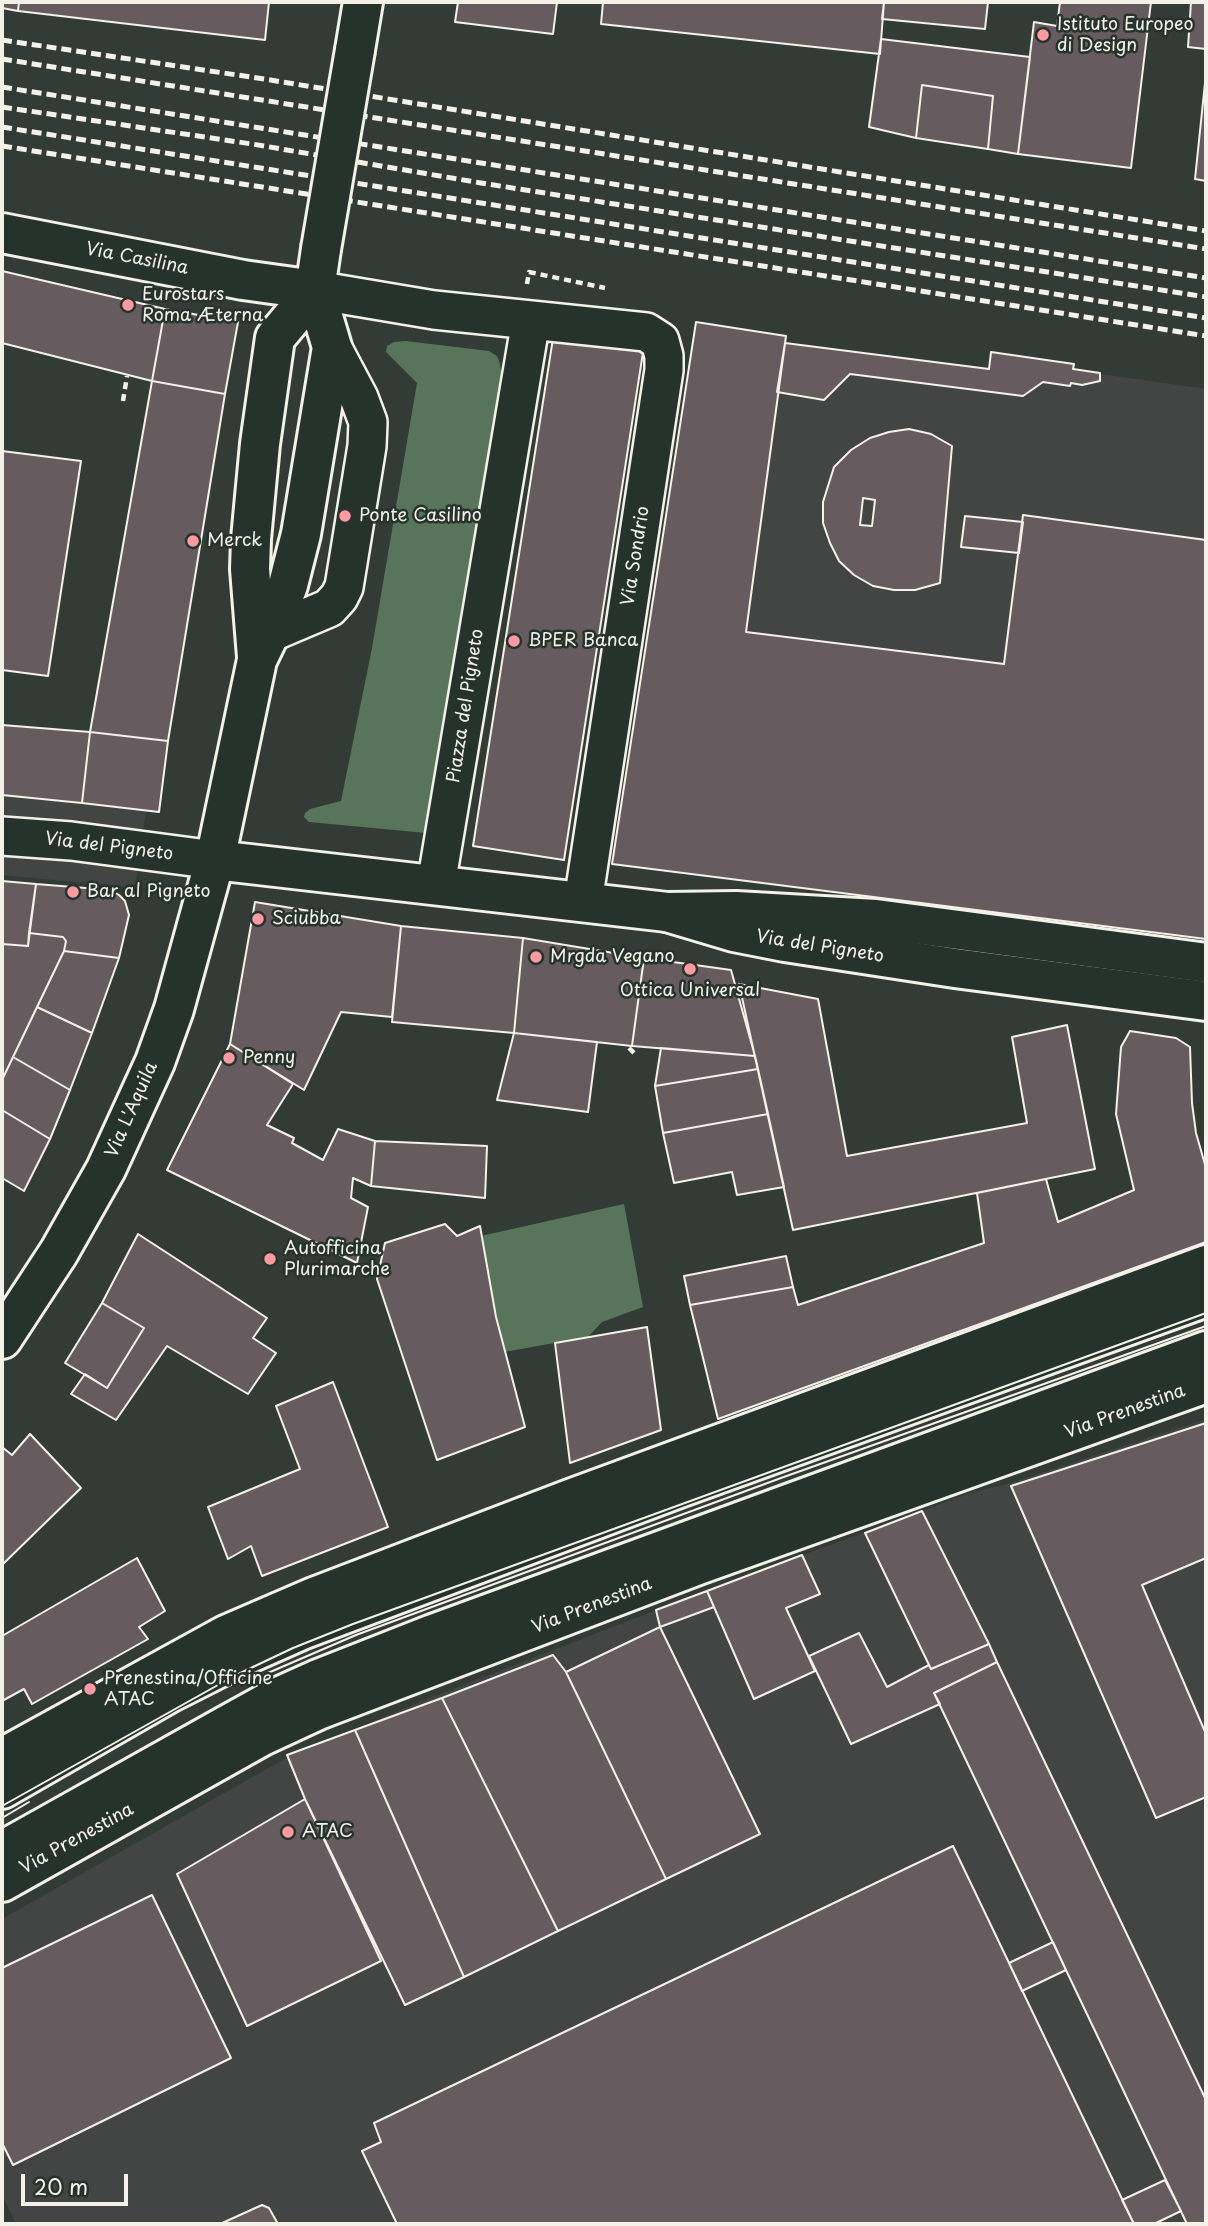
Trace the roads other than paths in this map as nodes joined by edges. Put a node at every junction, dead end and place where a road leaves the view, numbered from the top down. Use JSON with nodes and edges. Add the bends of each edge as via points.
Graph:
{"nodes":[{"id":1,"x":363,"y":2,"type":"edge"},
{"id":2,"x":2,"y":233,"type":"edge"},
{"id":3,"x":315,"y":290,"type":"junction"},
{"id":4,"x":531,"y":320,"type":"junction"},
{"id":5,"x":332,"y":347,"type":"junction"},
{"id":6,"x":263,"y":647,"type":"junction"},
{"id":7,"x":2,"y":836,"type":"edge"},
{"id":8,"x":215,"y":860,"type":"junction"},
{"id":9,"x":436,"y":886,"type":"junction"},
{"id":10,"x":583,"y":902,"type":"junction"},
{"id":11,"x":667,"y":912,"type":"junction"},
{"id":12,"x":1206,"y":963,"type":"edge"},
{"id":13,"x":1206,"y":1001,"type":"edge"},
{"id":14,"x":1206,"y":1265,"type":"edge"},
{"id":15,"x":1206,"y":1297,"type":"edge"},
{"id":16,"x":2,"y":1339,"type":"edge"},
{"id":17,"x":1206,"y":1351,"type":"edge"},
{"id":18,"x":1206,"y":1383,"type":"edge"},
{"id":19,"x":2,"y":1758,"type":"edge"},
{"id":20,"x":2,"y":1789,"type":"edge"},
{"id":21,"x":2,"y":1851,"type":"edge"},
{"id":22,"x":2,"y":1882,"type":"edge"}],
"edges":[{"from":1,"to":3,"type":"main road","bridge":true},
{"from":2,"to":3,"type":"main road","name":"Via Casilina"},
{"from":3,"to":4,"type":"street"},
{"from":3,"to":5,"type":"main road"},
{"from":3,"to":6,"type":"main road","via":[[275,338],[261,433],[250,569]]},
{"from":4,"to":9,"type":"street","name":"Piazza del Pigneto"},
{"from":4,"to":10,"type":"street","name":"Via Sondrio","via":[[646,332],[660,341],[664,356]]},
{"from":5,"to":6,"type":"main road","via":[[301,534],[288,584]]},
{"from":5,"to":6,"type":"street","via":[[369,422],[344,587],[329,608]]},
{"from":6,"to":8,"type":"main road"},
{"from":7,"to":8,"type":"street","name":"Via del Pigneto"},
{"from":8,"to":9,"type":"main road"},
{"from":8,"to":16,"type":"main road","name":"Via L'Aquila","via":[[155,1062],[106,1169]]},
{"from":9,"to":10,"type":"main road","name":"Via del Pigneto"},
{"from":10,"to":11,"type":"main road","name":"Via del Pigneto"},
{"from":11,"to":12,"type":"main road","via":[[876,919]]},
{"from":11,"to":13,"type":"main road","name":"Via del Pigneto","via":[[734,932],[798,944]]},
{"from":14,"to":19,"type":"main road","via":[[314,1597],[226,1635]]},
{"from":15,"to":20,"type":"main road","via":[[304,1629],[169,1693]]},
{"from":17,"to":21,"type":"main road","via":[[316,1680]]},
{"from":18,"to":22,"type":"main road","name":"Via Prenestina","via":[[698,1565],[317,1710],[262,1736]]}]}
